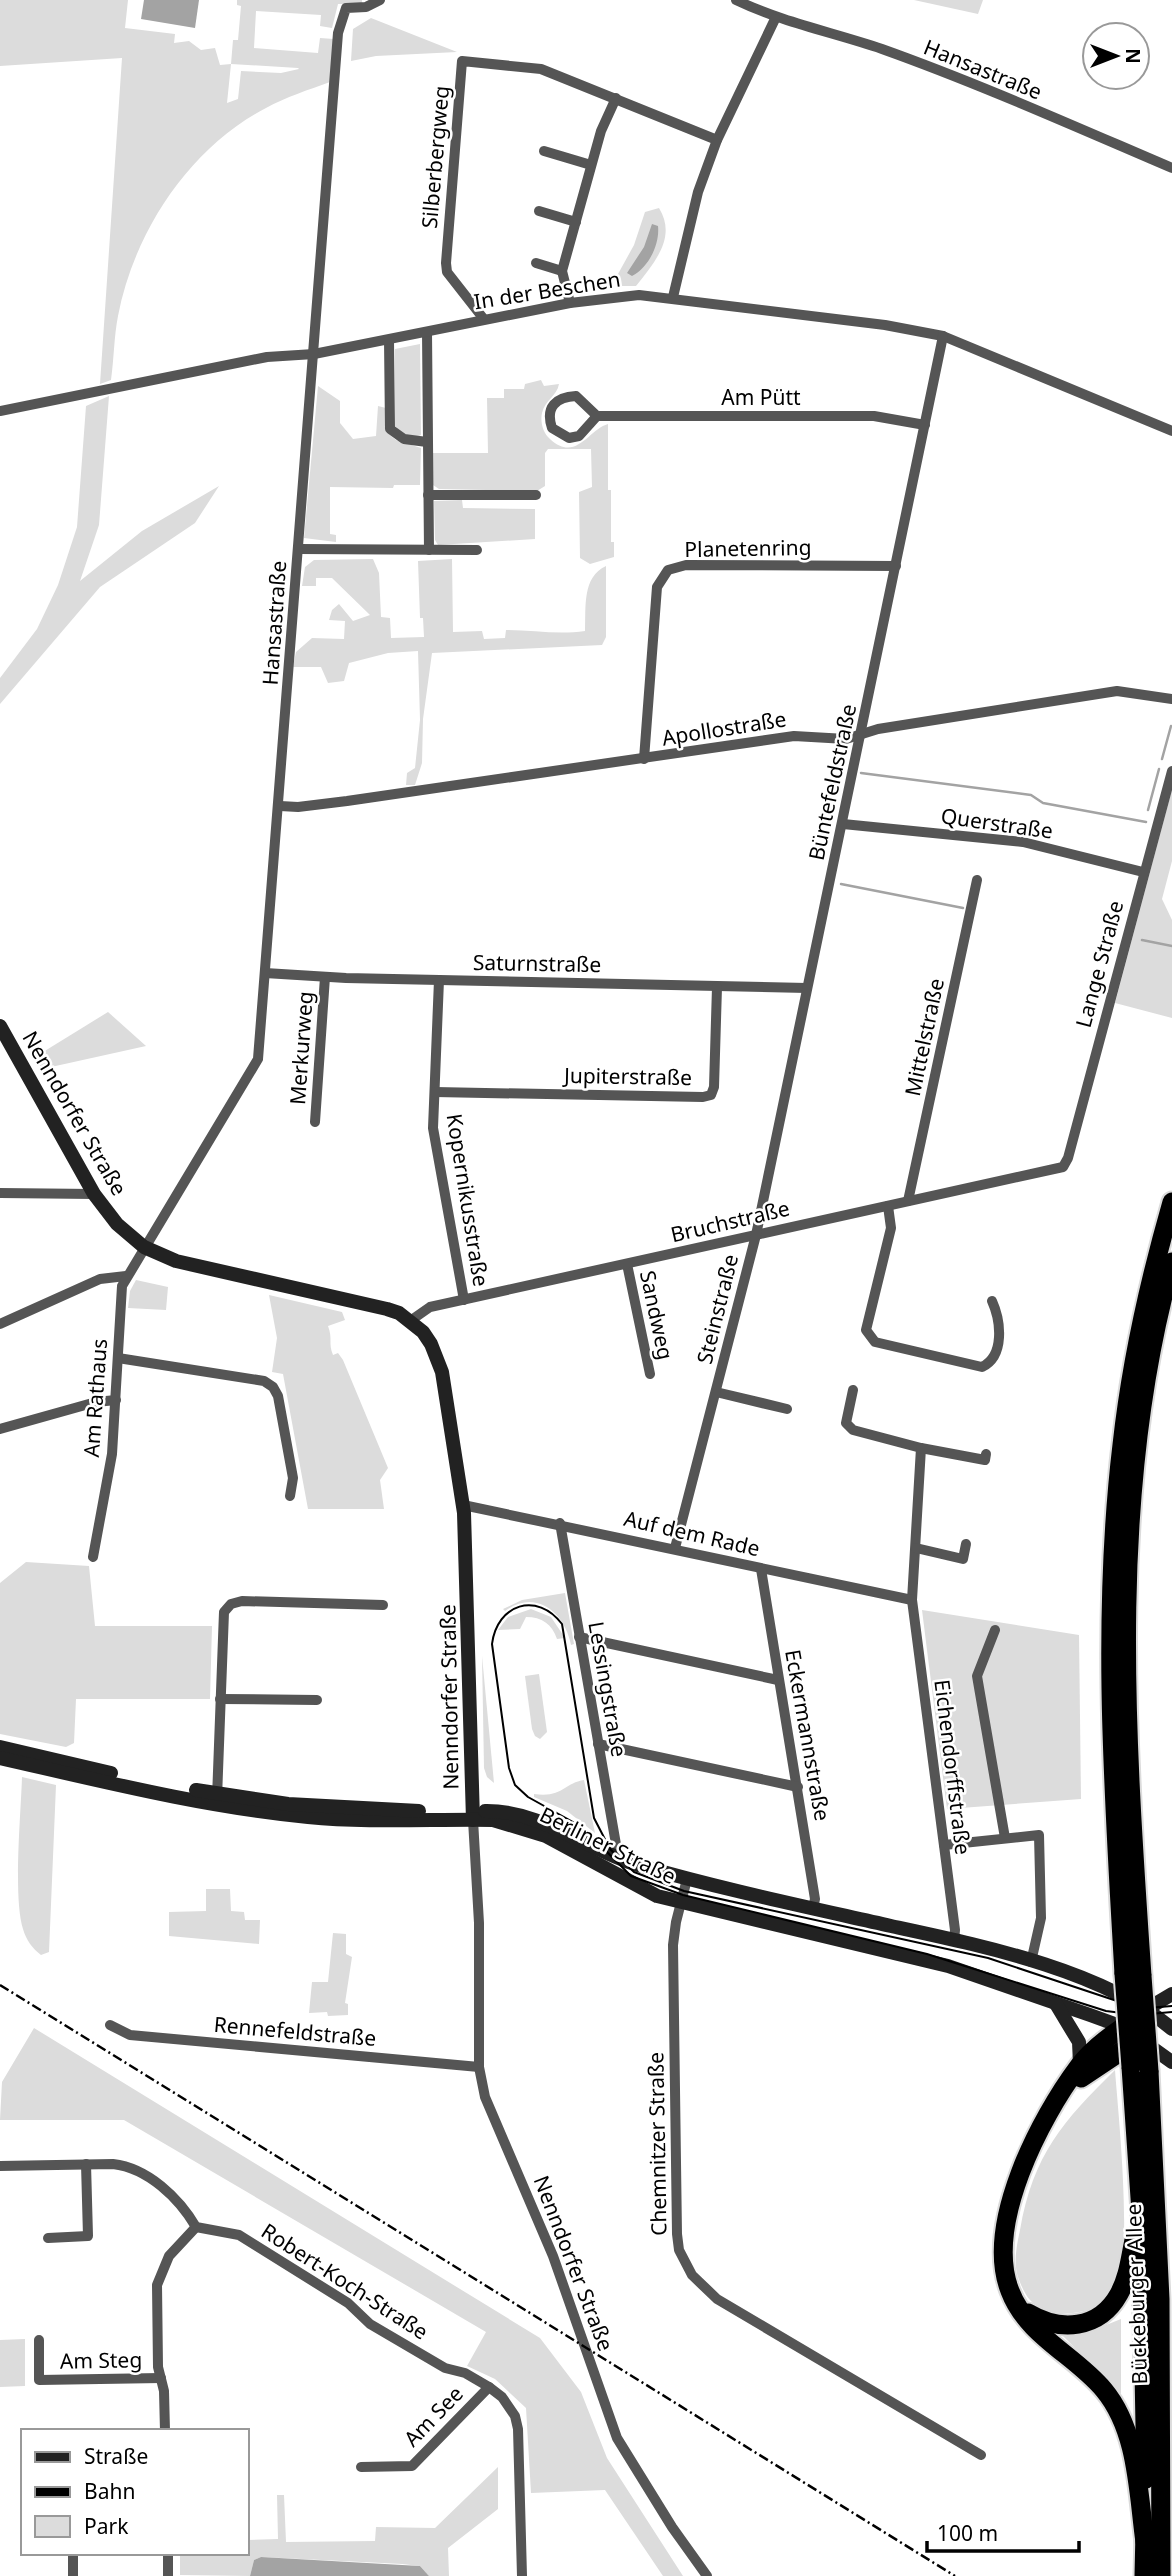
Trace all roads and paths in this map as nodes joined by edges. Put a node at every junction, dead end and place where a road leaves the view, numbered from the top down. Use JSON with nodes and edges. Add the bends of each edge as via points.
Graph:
{"nodes":[{"id":1,"x":380,"y":0,"type":"edge"},
{"id":2,"x":736,"y":0,"type":"edge"},
{"id":3,"x":775,"y":19,"type":"junction"},
{"id":4,"x":616,"y":98,"type":"junction"},
{"id":5,"x":717,"y":140,"type":"junction"},
{"id":6,"x":544,"y":151,"type":"dead end"},
{"id":7,"x":591,"y":165,"type":"junction"},
{"id":8,"x":1172,"y":168,"type":"edge"},
{"id":9,"x":539,"y":211,"type":"dead end"},
{"id":10,"x":576,"y":222,"type":"junction"},
{"id":11,"x":536,"y":263,"type":"dead end"},
{"id":12,"x":562,"y":271,"type":"junction"},
{"id":13,"x":673,"y":297,"type":"junction"},
{"id":14,"x":570,"y":303,"type":"junction"},
{"id":15,"x":483,"y":318,"type":"junction"},
{"id":16,"x":427,"y":332,"type":"junction"},
{"id":17,"x":943,"y":336,"type":"junction"},
{"id":18,"x":389,"y":340,"type":"junction"},
{"id":19,"x":314,"y":354,"type":"junction"},
{"id":20,"x":0,"y":411,"type":"edge"},
{"id":21,"x":597,"y":416,"type":"junction"},
{"id":22,"x":925,"y":425,"type":"junction"},
{"id":23,"x":1172,"y":431,"type":"edge"},
{"id":24,"x":426,"y":443,"type":"junction"},
{"id":25,"x":428,"y":495,"type":"junction"},
{"id":26,"x":536,"y":495,"type":"dead end"},
{"id":27,"x":299,"y":548,"type":"junction"},
{"id":28,"x":429,"y":550,"type":"junction"},
{"id":29,"x":477,"y":550,"type":"dead end"},
{"id":30,"x":896,"y":566,"type":"junction"},
{"id":31,"x":1172,"y":699,"type":"edge"},
{"id":32,"x":862,"y":733,"type":"junction"},
{"id":33,"x":644,"y":759,"type":"junction"},
{"id":34,"x":1172,"y":771,"type":"edge"},
{"id":35,"x":279,"y":806,"type":"junction"},
{"id":36,"x":843,"y":824,"type":"junction"},
{"id":37,"x":1143,"y":872,"type":"junction"},
{"id":38,"x":977,"y":880,"type":"dead end"},
{"id":39,"x":265,"y":973,"type":"junction"},
{"id":40,"x":325,"y":976,"type":"junction"},
{"id":41,"x":439,"y":980,"type":"junction"},
{"id":42,"x":717,"y":987,"type":"junction"},
{"id":43,"x":807,"y":988,"type":"junction"},
{"id":44,"x":0,"y":1026,"type":"edge"},
{"id":45,"x":435,"y":1091,"type":"junction"},
{"id":46,"x":315,"y":1122,"type":"dead end"},
{"id":47,"x":1063,"y":1167,"type":"joint"},
{"id":48,"x":0,"y":1193,"type":"edge"},
{"id":49,"x":94,"y":1194,"type":"junction"},
{"id":50,"x":908,"y":1201,"type":"junction"},
{"id":51,"x":1172,"y":1202,"type":"edge"},
{"id":52,"x":888,"y":1206,"type":"junction"},
{"id":53,"x":755,"y":1235,"type":"junction"},
{"id":54,"x":144,"y":1247,"type":"junction"},
{"id":55,"x":1172,"y":1262,"type":"edge"},
{"id":56,"x":627,"y":1264,"type":"junction"},
{"id":57,"x":126,"y":1276,"type":"junction"},
{"id":58,"x":464,"y":1300,"type":"junction"},
{"id":59,"x":992,"y":1301,"type":"dead end"},
{"id":60,"x":410,"y":1321,"type":"junction"},
{"id":61,"x":0,"y":1324,"type":"edge"},
{"id":62,"x":118,"y":1358,"type":"junction"},
{"id":63,"x":650,"y":1374,"type":"dead end"},
{"id":64,"x":853,"y":1390,"type":"dead end"},
{"id":65,"x":716,"y":1392,"type":"junction"},
{"id":66,"x":116,"y":1400,"type":"junction"},
{"id":67,"x":787,"y":1409,"type":"dead end"},
{"id":68,"x":0,"y":1429,"type":"edge"},
{"id":69,"x":921,"y":1448,"type":"junction"},
{"id":70,"x":986,"y":1454,"type":"dead end"},
{"id":71,"x":290,"y":1496,"type":"dead end"},
{"id":72,"x":463,"y":1505,"type":"junction"},
{"id":73,"x":560,"y":1523,"type":"junction"},
{"id":74,"x":966,"y":1544,"type":"dead end"},
{"id":75,"x":675,"y":1548,"type":"junction"},
{"id":76,"x":916,"y":1548,"type":"junction"},
{"id":77,"x":93,"y":1558,"type":"dead end"},
{"id":78,"x":761,"y":1569,"type":"junction"},
{"id":79,"x":912,"y":1600,"type":"junction"},
{"id":80,"x":383,"y":1605,"type":"dead end"},
{"id":81,"x":995,"y":1630,"type":"dead end"},
{"id":82,"x":579,"y":1637,"type":"junction"},
{"id":83,"x":778,"y":1681,"type":"junction"},
{"id":84,"x":220,"y":1699,"type":"junction"},
{"id":85,"x":317,"y":1700,"type":"dead end"},
{"id":86,"x":598,"y":1744,"type":"junction"},
{"id":87,"x":0,"y":1747,"type":"edge"},
{"id":88,"x":0,"y":1758,"type":"edge"},
{"id":89,"x":798,"y":1787,"type":"junction"},
{"id":90,"x":217,"y":1798,"type":"junction"},
{"id":91,"x":473,"y":1815,"type":"junction"},
{"id":92,"x":1005,"y":1838,"type":"junction"},
{"id":93,"x":944,"y":1845,"type":"junction"},
{"id":94,"x":622,"y":1860,"type":"junction"},
{"id":95,"x":687,"y":1879,"type":"junction"},
{"id":96,"x":681,"y":1903,"type":"junction"},
{"id":97,"x":813,"y":1908,"type":"junction"},
{"id":98,"x":959,"y":1941,"type":"junction"},
{"id":99,"x":1031,"y":1962,"type":"junction"},
{"id":100,"x":1133,"y":1975,"type":"junction"},
{"id":101,"x":1122,"y":1994,"type":"junction"},
{"id":102,"x":1172,"y":1994,"type":"edge"},
{"id":103,"x":1055,"y":2003,"type":"junction"},
{"id":104,"x":1146,"y":2010,"type":"junction"},
{"id":105,"x":110,"y":2025,"type":"dead end"},
{"id":106,"x":1170,"y":2026,"type":"edge"},
{"id":107,"x":1129,"y":2037,"type":"junction"},
{"id":108,"x":1172,"y":2062,"type":"edge"},
{"id":109,"x":1080,"y":2064,"type":"junction"},
{"id":110,"x":479,"y":2067,"type":"junction"},
{"id":111,"x":1058,"y":2100,"type":"junction"},
{"id":112,"x":86,"y":2164,"type":"junction"},
{"id":113,"x":0,"y":2166,"type":"edge"},
{"id":114,"x":1149,"y":2216,"type":"junction"},
{"id":115,"x":196,"y":2227,"type":"junction"},
{"id":116,"x":48,"y":2238,"type":"dead end"},
{"id":117,"x":1172,"y":2297,"type":"edge"},
{"id":118,"x":1015,"y":2303,"type":"junction"},
{"id":119,"x":38,"y":2340,"type":"dead end"},
{"id":120,"x":161,"y":2378,"type":"junction"},
{"id":121,"x":489,"y":2387,"type":"junction"},
{"id":122,"x":165,"y":2429,"type":"edge"},
{"id":123,"x":981,"y":2455,"type":"dead end"},
{"id":124,"x":360,"y":2467,"type":"dead end"},
{"id":125,"x":1172,"y":2469,"type":"edge"},
{"id":126,"x":1145,"y":2542,"type":"junction"},
{"id":127,"x":73,"y":2555,"type":"edge"},
{"id":128,"x":167,"y":2555,"type":"edge"},
{"id":129,"x":1161,"y":2567,"type":"edge"},
{"id":130,"x":74,"y":2576,"type":"edge"},
{"id":131,"x":168,"y":2576,"type":"edge"},
{"id":132,"x":522,"y":2576,"type":"edge"},
{"id":133,"x":707,"y":2576,"type":"edge"},
{"id":134,"x":1144,"y":2576,"type":"edge"}],
"edges":[{"from":1,"to":19,"type":"street","name":"Hansastraße","via":[[366,7],[345,8],[338,33]]},
{"from":2,"to":3,"type":"street","name":"Hansastraße"},
{"from":3,"to":5,"type":"street"},
{"from":3,"to":8,"type":"street","name":"Hansastraße","via":[[879,48]]},
{"from":4,"to":5,"type":"street","name":"Silberbergweg"},
{"from":4,"to":7,"type":"street"},
{"from":4,"to":15,"type":"street","name":"Silberbergweg","via":[[541,69],[462,61],[446,263],[447,272]]},
{"from":5,"to":13,"type":"street","via":[[686,235]]},
{"from":6,"to":7,"type":"street"},
{"from":7,"to":10,"type":"street"},
{"from":9,"to":10,"type":"street"},
{"from":10,"to":12,"type":"street"},
{"from":11,"to":12,"type":"street"},
{"from":12,"to":14,"type":"street"},
{"from":13,"to":14,"type":"street","name":"In der Beschen","via":[[627,296]]},
{"from":13,"to":17,"type":"street","name":"In der Beschen"},
{"from":14,"to":15,"type":"street","name":"In der Beschen"},
{"from":15,"to":16,"type":"street","name":"In der Beschen"},
{"from":16,"to":18,"type":"street","name":"In der Beschen"},
{"from":16,"to":24,"type":"street"},
{"from":17,"to":22,"type":"street","name":"Büntefeldstraße"},
{"from":17,"to":23,"type":"street","name":"In der Beschen"},
{"from":18,"to":19,"type":"street","name":"In der Beschen"},
{"from":18,"to":24,"type":"street","via":[[390,429],[404,439]]},
{"from":19,"to":20,"type":"street","name":"In der Beschen","via":[[267,357]]},
{"from":19,"to":27,"type":"street","name":"Hansastraße"},
{"from":21,"to":21,"type":"street","via":[[576,396],[561,397],[549,418],[552,428],[569,438],[579,436]]},
{"from":21,"to":22,"type":"street","name":"Am Pütt","via":[[874,416]]},
{"from":22,"to":30,"type":"street","name":"Büntefeldstraße"},
{"from":24,"to":25,"type":"street"},
{"from":25,"to":26,"type":"street"},
{"from":25,"to":28,"type":"street"},
{"from":27,"to":28,"type":"street"},
{"from":27,"to":35,"type":"street","name":"Hansastraße"},
{"from":28,"to":29,"type":"street"},
{"from":30,"to":32,"type":"street","name":"Büntefeldstraße"},
{"from":30,"to":33,"type":"street","name":"Planetenring","via":[[686,565],[668,570],[657,587]]},
{"from":31,"to":32,"type":"street","name":"Apollostraße","via":[[1117,691]]},
{"from":32,"to":33,"type":"street","name":"Apollostraße","via":[[846,739],[794,736]]},
{"from":32,"to":36,"type":"street","name":"Büntefeldstraße"},
{"from":33,"to":35,"type":"street","name":"Apollostraße","via":[[334,803]]},
{"from":34,"to":37,"type":"street","name":"Lange Straße"},
{"from":35,"to":39,"type":"street","name":"Hansastraße"},
{"from":36,"to":37,"type":"street","name":"Querstraße","via":[[1023,842]]},
{"from":36,"to":43,"type":"street","name":"Büntefeldstraße"},
{"from":37,"to":47,"type":"street","name":"Lange Straße"},
{"from":38,"to":50,"type":"street","name":"Mittelstraße"},
{"from":39,"to":40,"type":"street","name":"Saturnstraße"},
{"from":39,"to":54,"type":"street","name":"Hansastraße","via":[[258,1059]]},
{"from":40,"to":41,"type":"street","name":"Saturnstraße"},
{"from":40,"to":46,"type":"street","name":"Merkurweg"},
{"from":41,"to":42,"type":"street","name":"Saturnstraße"},
{"from":41,"to":45,"type":"street","name":"Kopernikusstraße"},
{"from":42,"to":43,"type":"street","name":"Saturnstraße"},
{"from":42,"to":45,"type":"street","name":"Jupiterstraße","via":[[711,1095]]},
{"from":43,"to":53,"type":"street","name":"Büntefeldstraße"},
{"from":44,"to":49,"type":"street","name":"Nenndorfer Straße"},
{"from":45,"to":58,"type":"street","name":"Kopernikusstraße","via":[[433,1128]]},
{"from":47,"to":50,"type":"street","name":"Bruchstraße"},
{"from":48,"to":49,"type":"street"},
{"from":49,"to":54,"type":"street","name":"Nenndorfer Straße","via":[[117,1224]]},
{"from":50,"to":52,"type":"street","name":"Bruchstraße"},
{"from":51,"to":100,"type":"highway","via":[[1130,1384],[1114,1539],[1111,1708]]},
{"from":52,"to":53,"type":"street","name":"Bruchstraße"},
{"from":52,"to":59,"type":"street","via":[[891,1228],[866,1330],[875,1342],[982,1367],[995,1356],[1000,1320]]},
{"from":53,"to":56,"type":"street","name":"Bruchstraße"},
{"from":53,"to":65,"type":"street","name":"Steinstraße"},
{"from":54,"to":57,"type":"street","name":"Am Rathaus"},
{"from":54,"to":60,"type":"street","name":"Nenndorfer Straße","via":[[176,1262],[387,1308]]},
{"from":55,"to":100,"type":"highway","via":[[1145,1388],[1130,1540],[1127,1709]]},
{"from":56,"to":58,"type":"street","name":"Bruchstraße"},
{"from":56,"to":63,"type":"street","name":"Sandweg"},
{"from":57,"to":61,"type":"street","via":[[100,1279]]},
{"from":57,"to":62,"type":"street","name":"Am Rathaus"},
{"from":58,"to":60,"type":"street","name":"Bruchstraße","via":[[430,1307]]},
{"from":60,"to":72,"type":"street","name":"Nenndorfer Straße","via":[[432,1344],[442,1372]]},
{"from":62,"to":66,"type":"street","name":"Am Rathaus"},
{"from":62,"to":71,"type":"street","via":[[264,1381],[273,1387],[293,1478]]},
{"from":64,"to":69,"type":"street","via":[[846,1423],[853,1430]]},
{"from":65,"to":67,"type":"street","name":"Steinstraße"},
{"from":65,"to":75,"type":"street","name":"Steinstraße"},
{"from":66,"to":68,"type":"street"},
{"from":66,"to":77,"type":"street","name":"Am Rathaus","via":[[112,1454]]},
{"from":69,"to":70,"type":"street","via":[[985,1461]]},
{"from":69,"to":76,"type":"street","name":"Eichendorffstraße"},
{"from":72,"to":73,"type":"street","name":"Auf dem Rade"},
{"from":72,"to":91,"type":"street","name":"Nenndorfer Straße"},
{"from":73,"to":75,"type":"street","name":"Auf dem Rade"},
{"from":73,"to":82,"type":"street","name":"Lessingstraße"},
{"from":74,"to":76,"type":"street","via":[[963,1559]]},
{"from":75,"to":78,"type":"street","name":"Auf dem Rade"},
{"from":76,"to":79,"type":"street","name":"Eichendorffstraße"},
{"from":78,"to":79,"type":"street","name":"Auf dem Rade"},
{"from":78,"to":83,"type":"street","name":"Eckermannstraße"},
{"from":79,"to":93,"type":"street","name":"Eichendorffstraße"},
{"from":80,"to":84,"type":"street","via":[[231,1604],[223,1612],[221,1625]]},
{"from":81,"to":92,"type":"street","via":[[977,1676]]},
{"from":82,"to":83,"type":"street"},
{"from":82,"to":86,"type":"street","name":"Lessingstraße"},
{"from":83,"to":89,"type":"street","name":"Eckermannstraße"},
{"from":84,"to":85,"type":"street"},
{"from":84,"to":90,"type":"street"},
{"from":86,"to":89,"type":"street"},
{"from":86,"to":94,"type":"street","name":"Lessingstraße"},
{"from":87,"to":90,"type":"street","name":"Berliner Straße"},
{"from":88,"to":90,"type":"street","name":"Berliner Straße"},
{"from":89,"to":97,"type":"street","name":"Eckermannstraße"},
{"from":90,"to":91,"type":"street","name":"Berliner Straße","via":[[307,1817]]},
{"from":91,"to":94,"type":"street","name":"Berliner Straße","via":[[507,1812],[525,1816]]},
{"from":91,"to":96,"type":"street","name":"Berliner Straße","via":[[524,1827],[638,1887]]},
{"from":91,"to":110,"type":"street","name":"Nenndorfer Straße"},
{"from":92,"to":93,"type":"street"},
{"from":92,"to":99,"type":"street","via":[[1039,1835],[1041,1918]]},
{"from":93,"to":98,"type":"street","name":"Eichendorffstraße"},
{"from":94,"to":95,"type":"street","name":"Berliner Straße"},
{"from":95,"to":96,"type":"street","name":"Chemnitzer Straße"},
{"from":95,"to":97,"type":"street","name":"Berliner Straße"},
{"from":96,"to":103,"type":"street","name":"Berliner Straße","via":[[948,1966]]},
{"from":96,"to":123,"type":"street","name":"Chemnitzer Straße","via":[[673,1945],[677,2234],[679,2250],[692,2275],[717,2298]]},
{"from":97,"to":98,"type":"street","name":"Berliner Straße"},
{"from":98,"to":99,"type":"street","name":"Berliner Straße"},
{"from":99,"to":101,"type":"street","name":"Berliner Straße"},
{"from":100,"to":114,"type":"highway","name":"Bückeburger Allee","bridge":true},
{"from":101,"to":104,"type":"street","name":"Berliner Straße"},
{"from":101,"to":107,"type":"street"},
{"from":102,"to":104,"type":"street"},
{"from":103,"to":107,"type":"street","name":"Berliner Straße"},
{"from":103,"to":109,"type":"street","via":[[1076,2034]]},
{"from":104,"to":106,"type":"street","name":"Berliner Straße"},
{"from":104,"to":107,"type":"street"},
{"from":105,"to":110,"type":"street","name":"Rennefeldstraße","via":[[130,2035]]},
{"from":106,"to":107,"type":"street"},
{"from":107,"to":108,"type":"street","name":"Berliner Straße"},
{"from":107,"to":109,"type":"highway"},
{"from":107,"to":111,"type":"highway"},
{"from":109,"to":111,"type":"highway"},
{"from":110,"to":133,"type":"street","name":"Nenndorfer Straße","via":[[499,2136],[553,2256],[617,2438]]},
{"from":111,"to":118,"type":"highway","via":[[1033,2140],[1011,2201],[1004,2270]]},
{"from":112,"to":113,"type":"street"},
{"from":112,"to":115,"type":"street","via":[[129,2168],[179,2200]]},
{"from":112,"to":116,"type":"street","via":[[88,2236]]},
{"from":114,"to":117,"type":"highway"},
{"from":114,"to":118,"type":"highway","via":[[1124,2283],[1112,2305],[1099,2316],[1060,2327]]},
{"from":114,"to":126,"type":"highway","name":"Bückeburger Allee"},
{"from":114,"to":129,"type":"highway","name":"Bückeburger Allee","via":[[1162,2379]]},
{"from":115,"to":120,"type":"street","via":[[169,2256],[158,2278]]},
{"from":115,"to":121,"type":"street","name":"Robert-Koch-Straße","via":[[239,2235],[348,2303],[370,2324],[445,2368]]},
{"from":118,"to":126,"type":"highway","via":[[1031,2325],[1106,2391],[1132,2448]]},
{"from":119,"to":120,"type":"street","name":"Am Steg","via":[[39,2380]]},
{"from":120,"to":122,"type":"street"},
{"from":121,"to":124,"type":"street","name":"Am See","via":[[411,2466]]},
{"from":121,"to":132,"type":"street","name":"Robert-Koch-Straße","via":[[502,2397],[518,2429]]},
{"from":125,"to":129,"type":"highway"},
{"from":126,"to":134,"type":"highway","name":"Bückeburger Allee"},
{"from":127,"to":130,"type":"street"},
{"from":128,"to":131,"type":"street"}]}
